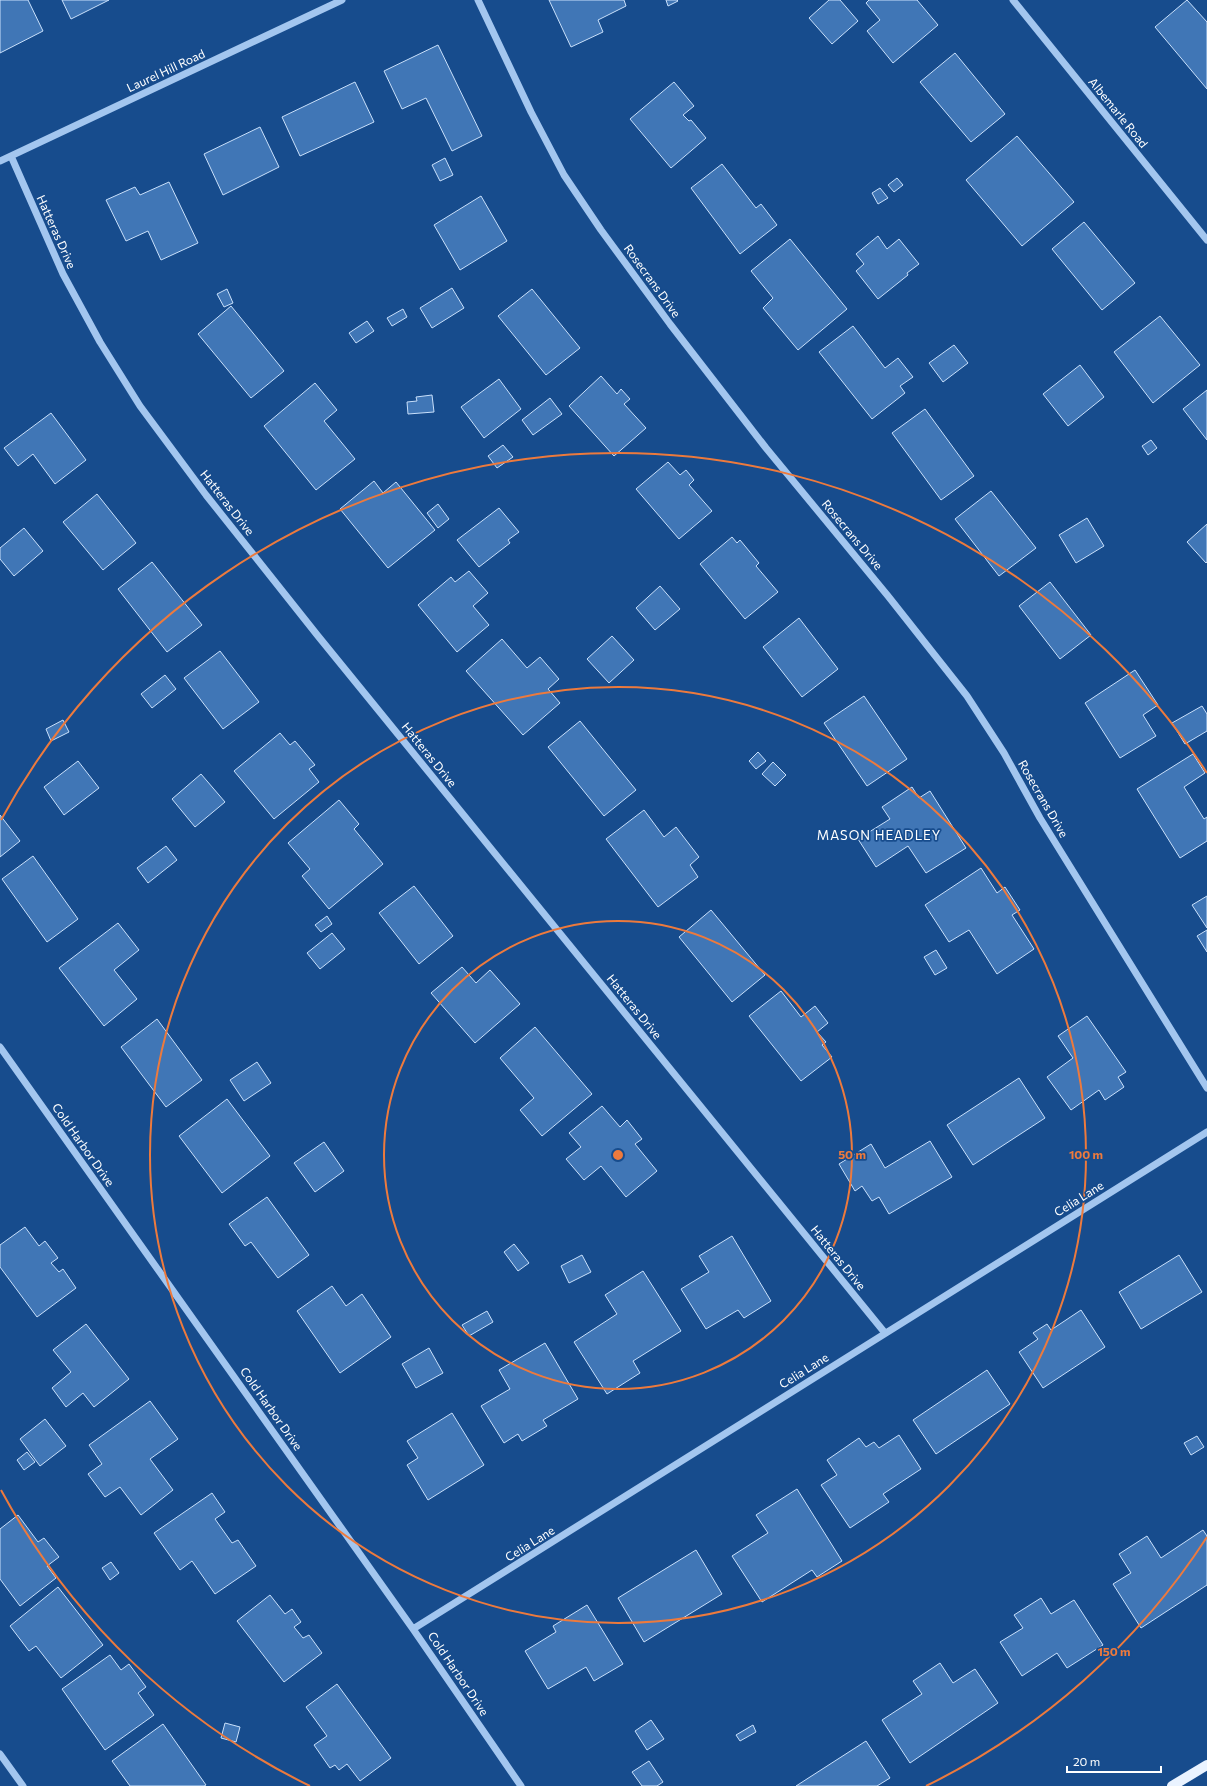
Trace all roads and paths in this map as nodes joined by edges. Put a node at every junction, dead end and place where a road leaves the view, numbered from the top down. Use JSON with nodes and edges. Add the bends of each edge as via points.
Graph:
{"nodes":[{"id":1,"x":342,"y":0,"type":"edge"},
{"id":2,"x":478,"y":0,"type":"edge"},
{"id":3,"x":1013,"y":0,"type":"edge"},
{"id":4,"x":11,"y":156,"type":"junction"},
{"id":5,"x":0,"y":161,"type":"edge"},
{"id":6,"x":1207,"y":240,"type":"edge"},
{"id":7,"x":0,"y":1047,"type":"edge"},
{"id":8,"x":1207,"y":1088,"type":"edge"},
{"id":9,"x":1207,"y":1132,"type":"edge"},
{"id":10,"x":885,"y":1333,"type":"junction"},
{"id":11,"x":414,"y":1629,"type":"junction"},
{"id":12,"x":0,"y":1754,"type":"edge"},
{"id":13,"x":1207,"y":1765,"type":"edge"},
{"id":14,"x":23,"y":1786,"type":"edge"},
{"id":15,"x":521,"y":1786,"type":"edge"},
{"id":16,"x":1172,"y":1786,"type":"edge"}],
"edges":[{"from":1,"to":4,"type":"street","name":"Laurel Hill Road"},
{"from":2,"to":8,"type":"street","name":"Rosecrans Drive","via":[[564,175],[670,324],[766,448],[967,696]]},
{"from":3,"to":6,"type":"street","name":"Albemarle Road"},
{"from":4,"to":5,"type":"street","name":"Laurel Hill Road"},
{"from":4,"to":10,"type":"street","name":"Hatteras Drive","via":[[63,274],[100,342],[140,406],[206,495]]},
{"from":7,"to":11,"type":"street","name":"Cold Harbor Drive"},
{"from":9,"to":10,"type":"street","name":"Celia Lane"},
{"from":10,"to":11,"type":"street","name":"Celia Lane"},
{"from":11,"to":15,"type":"street","name":"Cold Harbor Drive"},
{"from":12,"to":14,"type":"street"},
{"from":13,"to":16,"type":"main road"}]}
